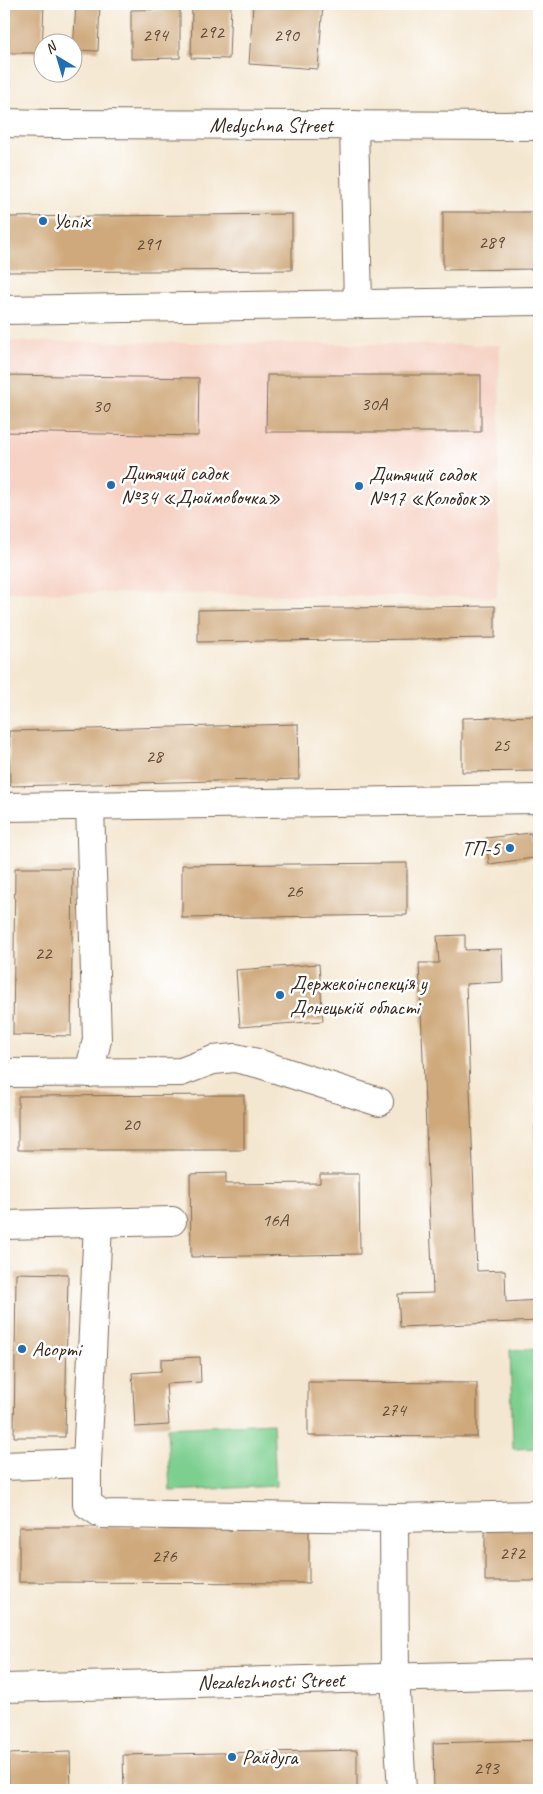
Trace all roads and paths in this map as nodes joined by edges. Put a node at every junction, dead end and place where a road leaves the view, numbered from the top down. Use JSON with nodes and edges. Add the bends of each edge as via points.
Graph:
{"nodes":[{"id":1,"x":4,"y":123,"type":"edge"},
{"id":2,"x":354,"y":125,"type":"junction"},
{"id":3,"x":539,"y":126,"type":"edge"},
{"id":4,"x":539,"y":301,"type":"edge"},
{"id":5,"x":358,"y":304,"type":"junction"},
{"id":6,"x":4,"y":310,"type":"edge"},
{"id":7,"x":539,"y":799,"type":"edge"},
{"id":8,"x":90,"y":806,"type":"junction"},
{"id":9,"x":4,"y":807,"type":"edge"},
{"id":10,"x":4,"y":1073,"type":"edge"},
{"id":11,"x":89,"y":1073,"type":"junction"},
{"id":12,"x":379,"y":1102,"type":"dead end"},
{"id":13,"x":172,"y":1221,"type":"dead end"},
{"id":14,"x":98,"y":1223,"type":"junction"},
{"id":15,"x":4,"y":1225,"type":"edge"},
{"id":16,"x":87,"y":1463,"type":"junction"},
{"id":17,"x":4,"y":1466,"type":"edge"},
{"id":18,"x":539,"y":1514,"type":"edge"},
{"id":19,"x":394,"y":1518,"type":"junction"},
{"id":20,"x":539,"y":1674,"type":"edge"},
{"id":21,"x":395,"y":1678,"type":"junction"},
{"id":22,"x":4,"y":1688,"type":"edge"},
{"id":23,"x":402,"y":1790,"type":"edge"}],
"edges":[{"from":1,"to":2,"type":"street","name":"Medychna Street"},
{"from":2,"to":3,"type":"street","name":"Medychna Street"},
{"from":2,"to":5,"type":"street"},
{"from":4,"to":5,"type":"street"},
{"from":5,"to":6,"type":"street"},
{"from":7,"to":8,"type":"street"},
{"from":8,"to":9,"type":"street"},
{"from":8,"to":11,"type":"street","via":[[97,1040]]},
{"from":10,"to":11,"type":"street"},
{"from":11,"to":12,"type":"street","via":[[181,1072],[213,1060],[235,1058]]},
{"from":13,"to":14,"type":"street"},
{"from":14,"to":15,"type":"street"},
{"from":14,"to":16,"type":"street"},
{"from":16,"to":17,"type":"street"},
{"from":16,"to":19,"type":"street","via":[[87,1504],[102,1514]]},
{"from":18,"to":19,"type":"street"},
{"from":19,"to":21,"type":"street"},
{"from":20,"to":21,"type":"street","name":"Nezalezhnosti Street"},
{"from":21,"to":22,"type":"street","name":"Nezalezhnosti Street"},
{"from":21,"to":23,"type":"street"}]}
